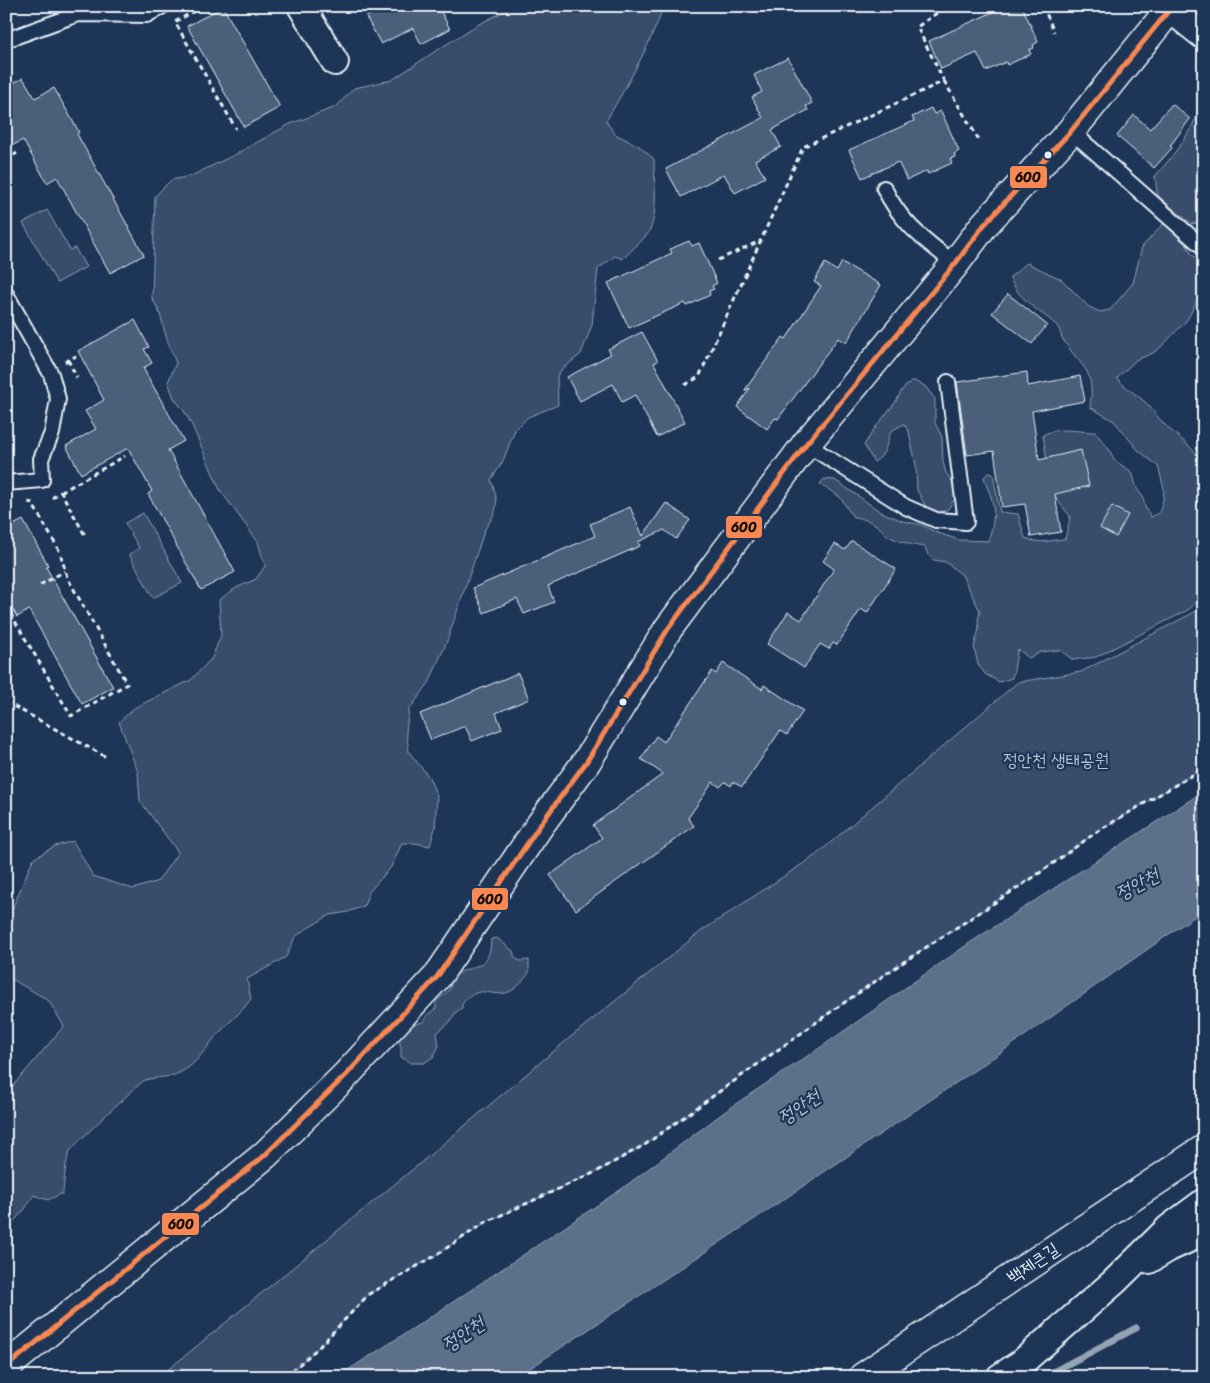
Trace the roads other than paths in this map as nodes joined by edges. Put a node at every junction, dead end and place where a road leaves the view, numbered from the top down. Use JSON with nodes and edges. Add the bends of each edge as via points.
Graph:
{"nodes":[{"id":1,"x":163,"y":6,"type":"edge"},
{"id":2,"x":301,"y":6,"type":"edge"},
{"id":3,"x":1172,"y":7,"type":"edge"},
{"id":4,"x":1204,"y":36,"type":"edge"},
{"id":5,"x":6,"y":40,"type":"edge"},
{"id":6,"x":334,"y":62,"type":"dead end"},
{"id":7,"x":1071,"y":131,"type":"junction"},
{"id":8,"x":884,"y":188,"type":"dead end"},
{"id":9,"x":1204,"y":248,"type":"edge"},
{"id":10,"x":955,"y":264,"type":"junction"},
{"id":11,"x":6,"y":294,"type":"edge"},
{"id":12,"x":948,"y":382,"type":"dead end"},
{"id":13,"x":806,"y":444,"type":"junction"},
{"id":14,"x":6,"y":484,"type":"edge"},
{"id":15,"x":1204,"y":1148,"type":"edge"},
{"id":16,"x":1204,"y":1202,"type":"edge"},
{"id":17,"x":1204,"y":1232,"type":"edge"},
{"id":18,"x":1114,"y":1282,"type":"junction"},
{"id":19,"x":6,"y":1367,"type":"edge"},
{"id":20,"x":863,"y":1377,"type":"edge"},
{"id":21,"x":1000,"y":1377,"type":"edge"}],
"edges":[{"from":1,"to":5,"type":"lane","via":[[148,15],[78,14]]},
{"from":2,"to":6,"type":"street"},
{"from":3,"to":4,"type":"street"},
{"from":3,"to":7,"type":"main road"},
{"from":7,"to":9,"type":"lane"},
{"from":7,"to":10,"type":"main road","via":[[984,225]]},
{"from":8,"to":10,"type":"lane","via":[[893,208],[910,227]]},
{"from":10,"to":13,"type":"main road"},
{"from":11,"to":14,"type":"lane","via":[[51,374],[58,398],[52,433],[40,459],[42,480]]},
{"from":12,"to":13,"type":"lane","via":[[966,522],[936,520],[906,507]]},
{"from":13,"to":19,"type":"main road","via":[[668,629],[587,761],[437,978],[265,1155]]},
{"from":15,"to":20,"type":"main road","name":"백제큰길"},
{"from":16,"to":18,"type":"street","via":[[1169,1228]]},
{"from":17,"to":18,"type":"street","via":[[1169,1248]]},
{"from":18,"to":21,"type":"street","via":[[1020,1364]]}]}
